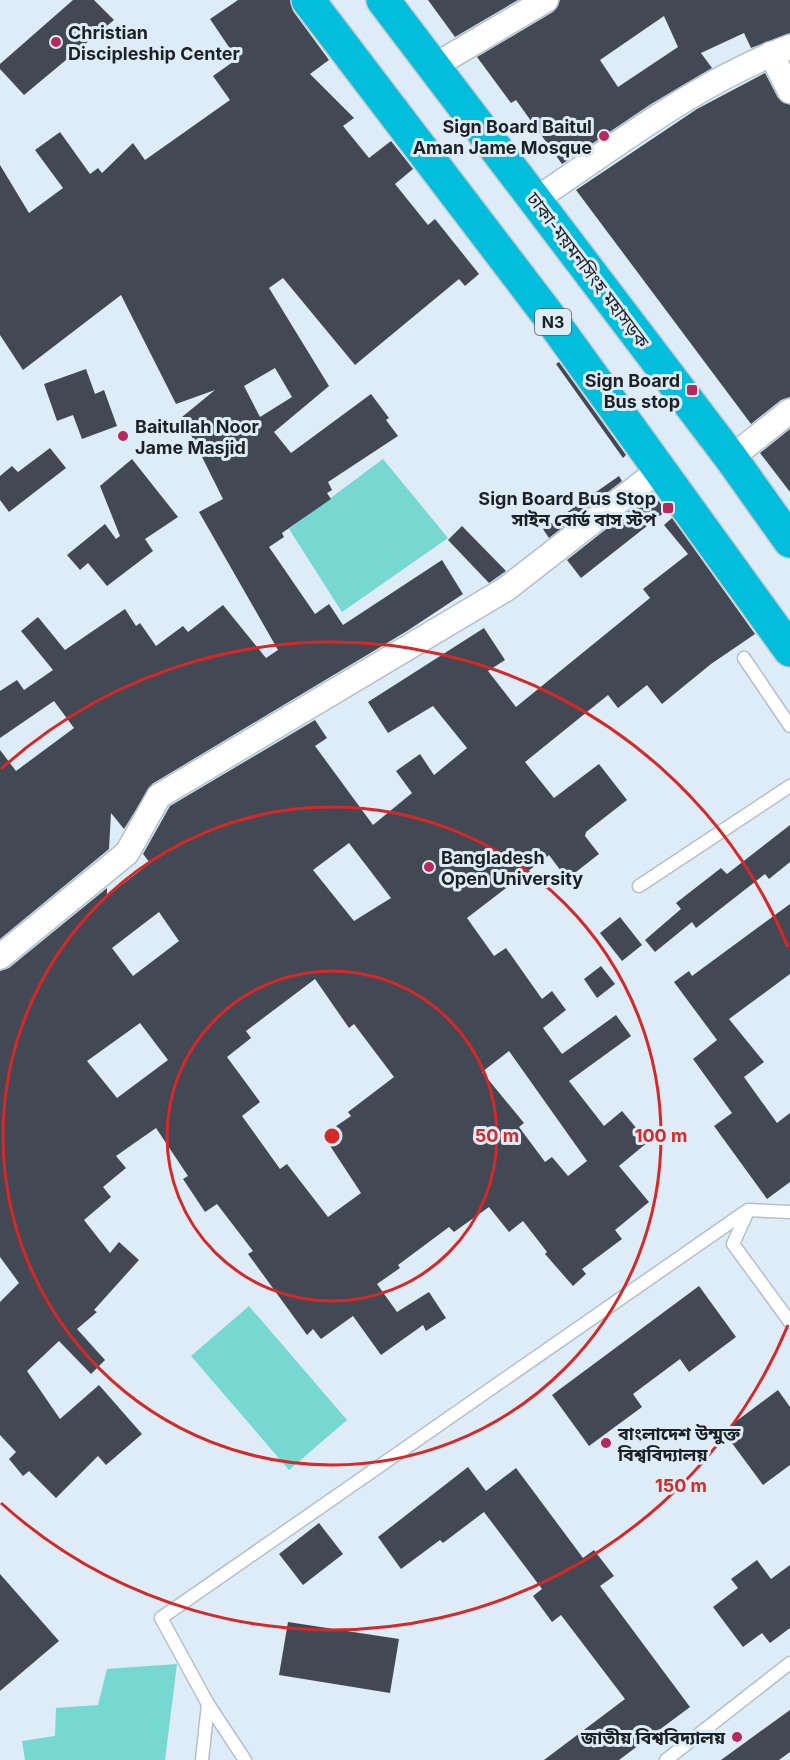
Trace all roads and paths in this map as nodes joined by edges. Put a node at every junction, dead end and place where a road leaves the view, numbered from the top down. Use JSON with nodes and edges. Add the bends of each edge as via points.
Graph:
{"nodes":[{"id":1,"x":308,"y":0,"type":"edge"},
{"id":2,"x":382,"y":0,"type":"edge"},
{"id":3,"x":546,"y":0,"type":"edge"},
{"id":4,"x":780,"y":51,"type":"edge"},
{"id":5,"x":434,"y":66,"type":"junction"},
{"id":6,"x":790,"y":91,"type":"edge"},
{"id":7,"x":535,"y":200,"type":"junction"},
{"id":8,"x":790,"y":411,"type":"edge"},
{"id":9,"x":731,"y":458,"type":"junction"},
{"id":10,"x":659,"y":470,"type":"junction"},
{"id":11,"x":790,"y":542,"type":"edge"},
{"id":12,"x":790,"y":650,"type":"edge"},
{"id":13,"x":744,"y":658,"type":"dead end"},
{"id":14,"x":790,"y":726,"type":"edge"},
{"id":15,"x":790,"y":786,"type":"edge"},
{"id":16,"x":639,"y":886,"type":"dead end"},
{"id":17,"x":0,"y":957,"type":"edge"},
{"id":18,"x":748,"y":1210,"type":"junction"},
{"id":19,"x":790,"y":1212,"type":"edge"},
{"id":20,"x":790,"y":1322,"type":"edge"},
{"id":21,"x":790,"y":1663,"type":"edge"},
{"id":22,"x":208,"y":1704,"type":"junction"},
{"id":23,"x":202,"y":1760,"type":"edge"},
{"id":24,"x":245,"y":1760,"type":"edge"},
{"id":25,"x":666,"y":1760,"type":"edge"}],
"edges":[{"from":1,"to":10,"type":"highway","number":"N3","via":[[548,315]]},
{"from":2,"to":5,"type":"highway","name":"ঢাকা-ময়মনসিংহ মহাসড়ক"},
{"from":3,"to":5,"type":"street"},
{"from":4,"to":6,"type":"street"},
{"from":4,"to":7,"type":"street","via":[[720,78],[641,125]]},
{"from":5,"to":7,"type":"highway","name":"ঢাকা-ময়মনসিংহ মহাসড়ক"},
{"from":7,"to":9,"type":"highway","name":"ঢাকা-ময়মনসিংহ মহাসড়ক"},
{"from":8,"to":9,"type":"street"},
{"from":9,"to":11,"type":"highway","name":"ঢাকা-ময়মনসিংহ মহাসড়ক"},
{"from":10,"to":12,"type":"highway","number":"N3"},
{"from":10,"to":17,"type":"street","via":[[506,590],[159,796],[127,853]]},
{"from":13,"to":14,"type":"lane"},
{"from":15,"to":16,"type":"lane"},
{"from":18,"to":19,"type":"lane"},
{"from":18,"to":20,"type":"lane","via":[[733,1244]]},
{"from":18,"to":22,"type":"lane","via":[[161,1618]]},
{"from":21,"to":25,"type":"lane"},
{"from":22,"to":23,"type":"lane"},
{"from":22,"to":24,"type":"lane"}]}
